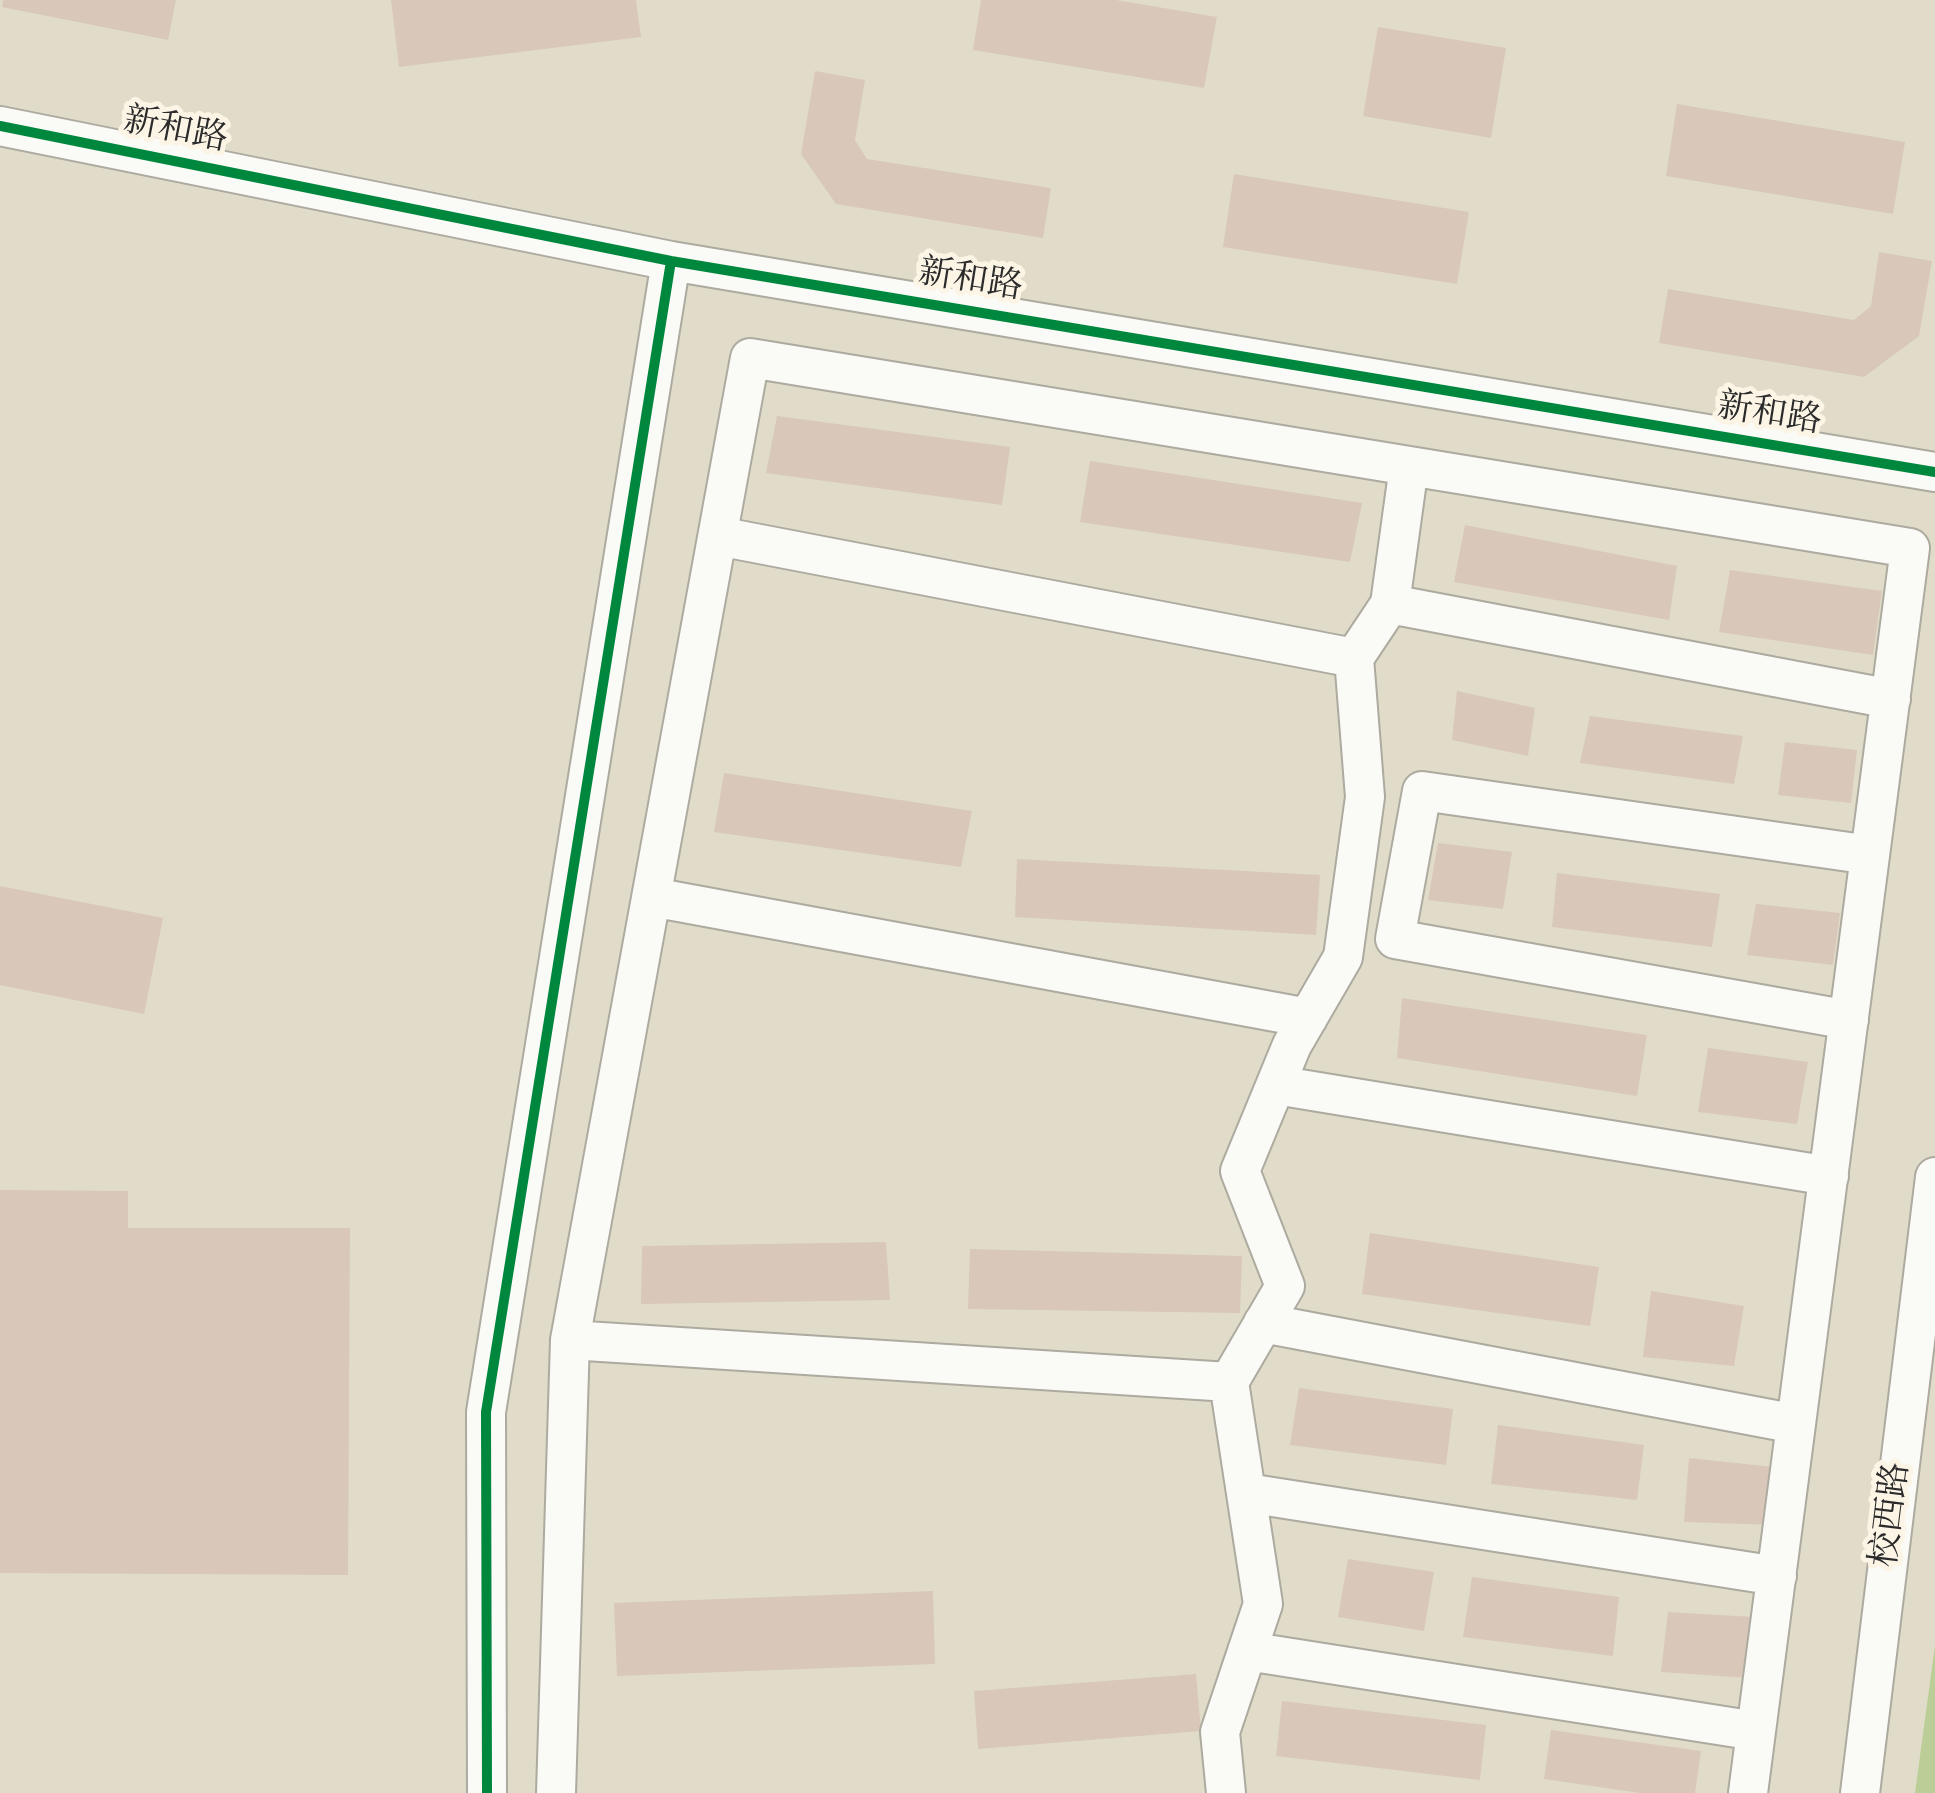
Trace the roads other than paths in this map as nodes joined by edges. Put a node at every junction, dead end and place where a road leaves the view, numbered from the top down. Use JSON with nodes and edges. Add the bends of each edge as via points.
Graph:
{"nodes":[{"id":1,"x":0,"y":126,"type":"edge"},
{"id":2,"x":671,"y":262,"type":"junction"},
{"id":3,"x":1409,"y":466,"type":"junction"},
{"id":4,"x":1935,"y":472,"type":"edge"},
{"id":5,"x":718,"y":536,"type":"junction"},
{"id":6,"x":1390,"y":604,"type":"junction"},
{"id":7,"x":1354,"y":658,"type":"junction"},
{"id":8,"x":1890,"y":699,"type":"junction"},
{"id":9,"x":1870,"y":855,"type":"junction"},
{"id":10,"x":652,"y":897,"type":"junction"},
{"id":11,"x":1308,"y":1018,"type":"junction"},
{"id":12,"x":1849,"y":1020,"type":"junction"},
{"id":13,"x":1276,"y":1085,"type":"junction"},
{"id":14,"x":1829,"y":1176,"type":"junction"},
{"id":15,"x":1935,"y":1177,"type":"edge"},
{"id":16,"x":1263,"y":1323,"type":"junction"},
{"id":17,"x":570,"y":1340,"type":"junction"},
{"id":18,"x":1229,"y":1382,"type":"junction"},
{"id":19,"x":1796,"y":1424,"type":"junction"},
{"id":20,"x":1247,"y":1493,"type":"junction"},
{"id":21,"x":1776,"y":1576,"type":"junction"},
{"id":22,"x":1247,"y":1651,"type":"junction"},
{"id":23,"x":1756,"y":1731,"type":"junction"},
{"id":24,"x":486,"y":1793,"type":"edge"},
{"id":25,"x":556,"y":1793,"type":"edge"},
{"id":26,"x":1226,"y":1793,"type":"edge"},
{"id":27,"x":1748,"y":1793,"type":"edge"},
{"id":28,"x":1860,"y":1793,"type":"edge"}],
"edges":[{"from":1,"to":2,"type":"street","name":"新和路"},
{"from":2,"to":4,"type":"street","name":"新和路"},
{"from":2,"to":24,"type":"street","via":[[486,1412]]},
{"from":3,"to":5,"type":"street","via":[[750,358]]},
{"from":3,"to":6,"type":"street"},
{"from":3,"to":8,"type":"street","via":[[1910,548]]},
{"from":5,"to":7,"type":"street"},
{"from":5,"to":10,"type":"street"},
{"from":6,"to":7,"type":"street"},
{"from":6,"to":8,"type":"street"},
{"from":7,"to":11,"type":"street","via":[[1362,815],[1343,958]]},
{"from":8,"to":9,"type":"street"},
{"from":9,"to":12,"type":"street"},
{"from":9,"to":12,"type":"street","via":[[1422,791],[1395,938]]},
{"from":10,"to":11,"type":"street"},
{"from":10,"to":17,"type":"street"},
{"from":11,"to":13,"type":"street"},
{"from":12,"to":14,"type":"street"},
{"from":13,"to":14,"type":"street"},
{"from":13,"to":16,"type":"street","via":[[1240,1171],[1285,1286]]},
{"from":14,"to":19,"type":"street"},
{"from":15,"to":28,"type":"street","name":"校西路"},
{"from":16,"to":18,"type":"street"},
{"from":16,"to":19,"type":"street"},
{"from":17,"to":18,"type":"street"},
{"from":17,"to":25,"type":"street"},
{"from":18,"to":20,"type":"street"},
{"from":19,"to":21,"type":"street"},
{"from":20,"to":21,"type":"street"},
{"from":20,"to":22,"type":"street","via":[[1263,1604]]},
{"from":21,"to":23,"type":"street"},
{"from":22,"to":23,"type":"street"},
{"from":22,"to":26,"type":"street","via":[[1220,1732]]},
{"from":23,"to":27,"type":"street"}]}
